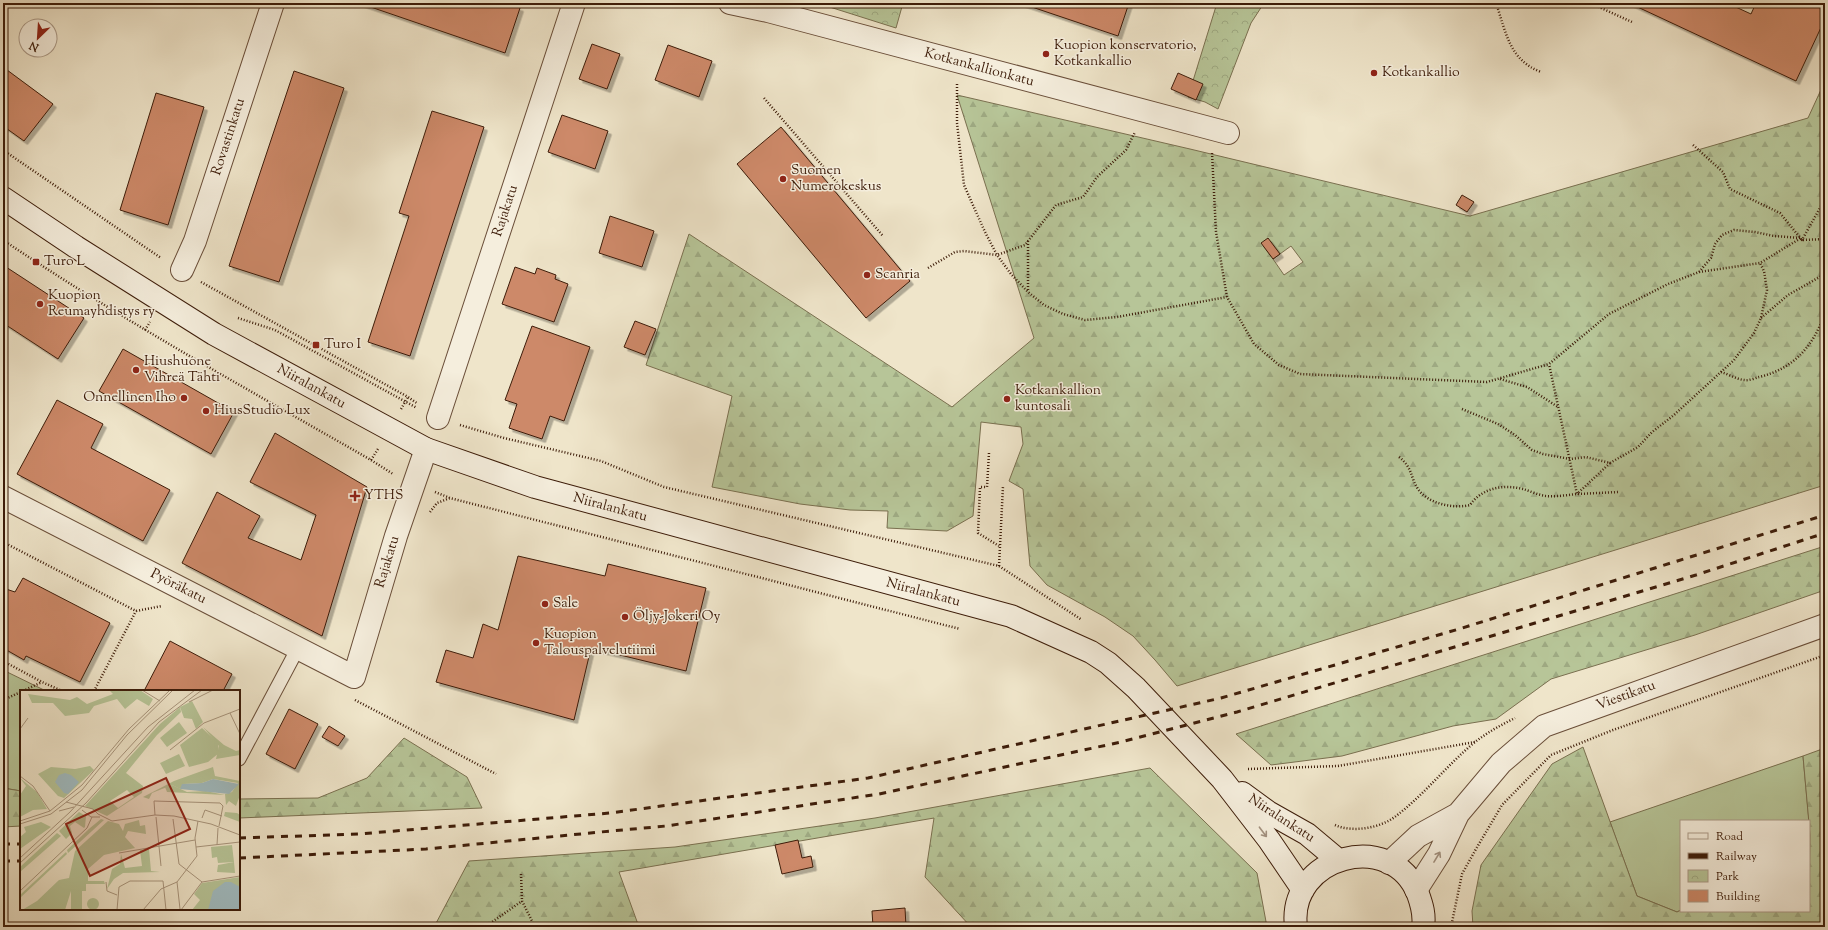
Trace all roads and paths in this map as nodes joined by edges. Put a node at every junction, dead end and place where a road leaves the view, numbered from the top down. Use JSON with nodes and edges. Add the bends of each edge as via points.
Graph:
{"nodes":[{"id":1,"x":273,"y":3,"type":"edge"},
{"id":2,"x":574,"y":3,"type":"edge"},
{"id":3,"x":730,"y":3,"type":"edge"},
{"id":4,"x":1496,"y":3,"type":"edge"},
{"id":5,"x":1590,"y":3,"type":"edge"},
{"id":6,"x":1632,"y":22,"type":"dead end"},
{"id":7,"x":957,"y":62,"type":"junction"},
{"id":8,"x":1541,"y":72,"type":"dead end"},
{"id":9,"x":764,"y":98,"type":"dead end"},
{"id":10,"x":1145,"y":112,"type":"junction"},
{"id":11,"x":1219,"y":131,"type":"joint"},
{"id":12,"x":1693,"y":145,"type":"dead end"},
{"id":13,"x":3,"y":150,"type":"edge"},
{"id":14,"x":3,"y":198,"type":"edge"},
{"id":15,"x":1825,"y":199,"type":"edge"},
{"id":16,"x":883,"y":236,"type":"dead end"},
{"id":17,"x":1802,"y":239,"type":"junction"},
{"id":18,"x":1825,"y":239,"type":"edge"},
{"id":19,"x":3,"y":240,"type":"edge"},
{"id":20,"x":1028,"y":241,"type":"junction"},
{"id":21,"x":997,"y":255,"type":"junction"},
{"id":22,"x":1760,"y":263,"type":"junction"},
{"id":23,"x":928,"y":268,"type":"dead end"},
{"id":24,"x":182,"y":270,"type":"junction"},
{"id":25,"x":1699,"y":272,"type":"junction"},
{"id":26,"x":1825,"y":274,"type":"edge"},
{"id":27,"x":1028,"y":292,"type":"junction"},
{"id":28,"x":1227,"y":297,"type":"junction"},
{"id":29,"x":1825,"y":313,"type":"edge"},
{"id":30,"x":237,"y":318,"type":"dead end"},
{"id":31,"x":1761,"y":318,"type":"junction"},
{"id":32,"x":1549,"y":364,"type":"junction"},
{"id":33,"x":1720,"y":371,"type":"junction"},
{"id":34,"x":1498,"y":379,"type":"junction"},
{"id":35,"x":1558,"y":407,"type":"junction"},
{"id":36,"x":1462,"y":409,"type":"dead end"},
{"id":37,"x":438,"y":418,"type":"junction"},
{"id":38,"x":426,"y":449,"type":"junction"},
{"id":39,"x":989,"y":453,"type":"dead end"},
{"id":40,"x":1399,"y":457,"type":"dead end"},
{"id":41,"x":1570,"y":459,"type":"junction"},
{"id":42,"x":1610,"y":463,"type":"junction"},
{"id":43,"x":414,"y":485,"type":"junction"},
{"id":44,"x":1004,"y":486,"type":"dead end"},
{"id":45,"x":1618,"y":492,"type":"dead end"},
{"id":46,"x":1577,"y":494,"type":"junction"},
{"id":47,"x":3,"y":497,"type":"edge"},
{"id":48,"x":3,"y":542,"type":"edge"},
{"id":49,"x":999,"y":546,"type":"junction"},
{"id":50,"x":1000,"y":566,"type":"junction"},
{"id":51,"x":167,"y":605,"type":"dead end"},
{"id":52,"x":136,"y":610,"type":"junction"},
{"id":53,"x":1084,"y":622,"type":"dead end"},
{"id":54,"x":1825,"y":625,"type":"edge"},
{"id":55,"x":963,"y":629,"type":"dead end"},
{"id":56,"x":298,"y":648,"type":"junction"},
{"id":57,"x":1825,"y":655,"type":"edge"},
{"id":58,"x":3,"y":661,"type":"edge"},
{"id":59,"x":42,"y":682,"type":"junction"},
{"id":60,"x":351,"y":687,"type":"junction"},
{"id":61,"x":26,"y":690,"type":"edge"},
{"id":62,"x":60,"y":690,"type":"edge"},
{"id":63,"x":95,"y":690,"type":"edge"},
{"id":64,"x":20,"y":693,"type":"edge"},
{"id":65,"x":3,"y":700,"type":"edge"},
{"id":66,"x":1475,"y":742,"type":"dead end"},
{"id":67,"x":240,"y":758,"type":"edge"},
{"id":68,"x":496,"y":774,"type":"dead end"},
{"id":69,"x":1254,"y":774,"type":"dead end"},
{"id":70,"x":1222,"y":779,"type":"junction"},
{"id":71,"x":1458,"y":814,"type":"junction"},
{"id":72,"x":1395,"y":817,"type":"dead end"},
{"id":73,"x":1333,"y":824,"type":"dead end"},
{"id":74,"x":1338,"y":860,"type":"junction"},
{"id":75,"x":1390,"y":863,"type":"junction"},
{"id":76,"x":521,"y":874,"type":"dead end"},
{"id":77,"x":1303,"y":890,"type":"junction"},
{"id":78,"x":1416,"y":890,"type":"junction"},
{"id":79,"x":522,"y":901,"type":"junction"},
{"id":80,"x":484,"y":927,"type":"edge"},
{"id":81,"x":535,"y":927,"type":"edge"},
{"id":82,"x":1296,"y":927,"type":"edge"},
{"id":83,"x":1423,"y":927,"type":"edge"},
{"id":84,"x":1451,"y":927,"type":"edge"}],
"edges":[{"from":1,"to":24,"type":"street","name":"Rovastinkatu","via":[[195,242]]},
{"from":2,"to":37,"type":"street","name":"Rajakatu"},
{"from":3,"to":7,"type":"street","name":"Kotkankallionkatu"},
{"from":4,"to":8,"type":"path","via":[[1514,53],[1530,68]]},
{"from":5,"to":6,"type":"path"},
{"from":7,"to":10,"type":"street","name":"Kotkankallionkatu"},
{"from":7,"to":21,"type":"path","via":[[957,123],[964,185]]},
{"from":9,"to":16,"type":"path"},
{"from":10,"to":11,"type":"street","name":"Kotkankallionkatu"},
{"from":10,"to":20,"type":"path","via":[[1126,150],[1097,177],[1083,197],[1056,205]]},
{"from":11,"to":28,"type":"path","via":[[1216,232]]},
{"from":12,"to":17,"type":"path","via":[[1723,172],[1730,189],[1780,213]]},
{"from":13,"to":24,"type":"path","via":[[159,257]]},
{"from":14,"to":38,"type":"street","name":"Niiralankatu","via":[[214,334]]},
{"from":15,"to":17,"type":"path"},
{"from":17,"to":18,"type":"path"},
{"from":17,"to":22,"type":"path"},
{"from":17,"to":25,"type":"path","via":[[1734,230],[1722,235],[1715,244],[1711,258]]},
{"from":19,"to":43,"type":"path","via":[[78,290],[181,352]]},
{"from":20,"to":21,"type":"path","via":[[1025,245]]},
{"from":20,"to":27,"type":"path"},
{"from":21,"to":23,"type":"path","via":[[955,252]]},
{"from":21,"to":27,"type":"path"},
{"from":22,"to":25,"type":"path"},
{"from":22,"to":31,"type":"path","via":[[1767,290]]},
{"from":24,"to":37,"type":"path","via":[[408,397]]},
{"from":25,"to":32,"type":"path","via":[[1668,284],[1609,314]]},
{"from":26,"to":31,"type":"path","via":[[1788,295]]},
{"from":27,"to":28,"type":"path","via":[[1044,305],[1085,320],[1117,317]]},
{"from":28,"to":34,"type":"path","via":[[1254,344],[1279,365],[1300,374],[1487,382]]},
{"from":29,"to":33,"type":"path","via":[[1818,331],[1804,352],[1787,365],[1768,375],[1746,380]]},
{"from":30,"to":37,"type":"path","via":[[275,330]]},
{"from":31,"to":33,"type":"path","via":[[1754,333],[1734,360]]},
{"from":32,"to":34,"type":"path"},
{"from":32,"to":35,"type":"path"},
{"from":33,"to":42,"type":"path","via":[[1638,447]]},
{"from":34,"to":35,"type":"path","via":[[1527,387]]},
{"from":35,"to":41,"type":"path"},
{"from":36,"to":41,"type":"path","via":[[1498,424],[1532,450]]},
{"from":37,"to":50,"type":"path","via":[[504,438],[601,461],[664,487]]},
{"from":38,"to":43,"type":"street","name":"Rajakatu"},
{"from":38,"to":70,"type":"street","name":"Niiralankatu","via":[[535,487],[1025,622],[1073,643],[1108,663],[1136,688]]},
{"from":39,"to":49,"type":"path","via":[[987,487],[980,486],[978,533]]},
{"from":40,"to":46,"type":"path","via":[[1405,462],[1418,489],[1443,505],[1470,505],[1475,498],[1501,487],[1522,489],[1546,496]]},
{"from":41,"to":42,"type":"path","via":[[1586,457]]},
{"from":41,"to":46,"type":"path"},
{"from":42,"to":46,"type":"path"},
{"from":43,"to":55,"type":"path","via":[[450,498]]},
{"from":43,"to":60,"type":"street","name":"Rajakatu"},
{"from":44,"to":49,"type":"path"},
{"from":45,"to":46,"type":"path"},
{"from":47,"to":56,"type":"street","name":"Pyöräkatu"},
{"from":48,"to":52,"type":"path"},
{"from":49,"to":50,"type":"path"},
{"from":50,"to":53,"type":"path"},
{"from":51,"to":52,"type":"path"},
{"from":52,"to":63,"type":"path"},
{"from":54,"to":71,"type":"street","name":"Viestikatu","via":[[1544,726],[1502,763]]},
{"from":56,"to":60,"type":"street","name":"Pyöräkatu"},
{"from":56,"to":67,"type":"lane"},
{"from":57,"to":84,"type":"path","via":[[1613,730],[1551,755],[1502,805],[1476,849],[1462,874]]},
{"from":58,"to":59,"type":"path"},
{"from":59,"to":61,"type":"path"},
{"from":59,"to":62,"type":"path"},
{"from":60,"to":68,"type":"path"},
{"from":64,"to":65,"type":"path"},
{"from":66,"to":69,"type":"path","via":[[1338,766],[1248,769]]},
{"from":70,"to":74,"type":"street","name":"Niiralankatu","via":[[1268,812],[1307,834]]},
{"from":70,"to":77,"type":"street","name":"Niiralankatu","one_way":true,"via":[[1269,840]]},
{"from":71,"to":75,"type":"street","name":"Viestikatu","via":[[1418,836]]},
{"from":78,"to":71,"type":"street","name":"Viestikatu","one_way":true,"via":[[1439,854]]},
{"from":72,"to":73,"type":"path","via":[[1363,829]]},
{"from":74,"to":75,"type":"street","via":[[1366,856]]},
{"from":74,"to":77,"type":"street","via":[[1323,868]]},
{"from":75,"to":78,"type":"street","via":[[1402,872]]},
{"from":76,"to":79,"type":"path"},
{"from":77,"to":82,"type":"street","via":[[1298,903]]},
{"from":78,"to":83,"type":"street","via":[[1422,906]]},
{"from":79,"to":80,"type":"path"},
{"from":79,"to":81,"type":"path"}]}
